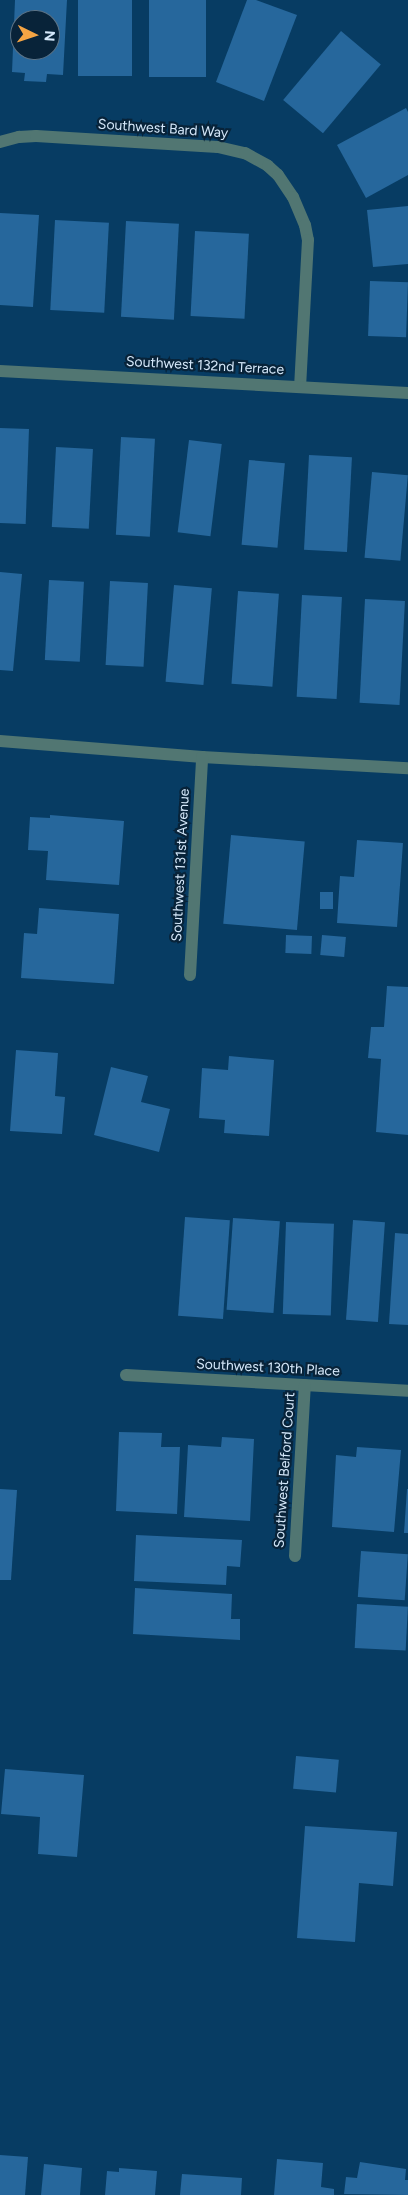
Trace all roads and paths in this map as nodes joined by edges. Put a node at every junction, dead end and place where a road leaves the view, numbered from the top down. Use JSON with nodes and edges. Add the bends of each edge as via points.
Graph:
{"nodes":[{"id":1,"x":0,"y":142,"type":"edge"},
{"id":2,"x":0,"y":371,"type":"edge"},
{"id":3,"x":300,"y":386,"type":"junction"},
{"id":4,"x":408,"y":393,"type":"edge"},
{"id":5,"x":0,"y":741,"type":"edge"},
{"id":6,"x":202,"y":757,"type":"junction"},
{"id":7,"x":408,"y":768,"type":"edge"},
{"id":8,"x":190,"y":974,"type":"dead end"},
{"id":9,"x":126,"y":1375,"type":"dead end"},
{"id":10,"x":305,"y":1385,"type":"junction"},
{"id":11,"x":408,"y":1391,"type":"edge"},
{"id":12,"x":295,"y":1556,"type":"dead end"}],
"edges":[{"from":1,"to":3,"type":"street","name":"Southwest Bard Way","via":[[36,136],[218,147],[245,153],[268,166],[293,196],[308,240]]},
{"from":2,"to":3,"type":"street","name":"Southwest 132nd Terrace"},
{"from":3,"to":4,"type":"street","name":"Southwest 132nd Terrace"},
{"from":5,"to":6,"type":"street"},
{"from":6,"to":7,"type":"street"},
{"from":6,"to":8,"type":"street","name":"Southwest 131st Avenue"},
{"from":9,"to":10,"type":"street","name":"Southwest 130th Place"},
{"from":10,"to":11,"type":"street","name":"Southwest 130th Place"},
{"from":10,"to":12,"type":"street","name":"Southwest Belford Court"}]}
